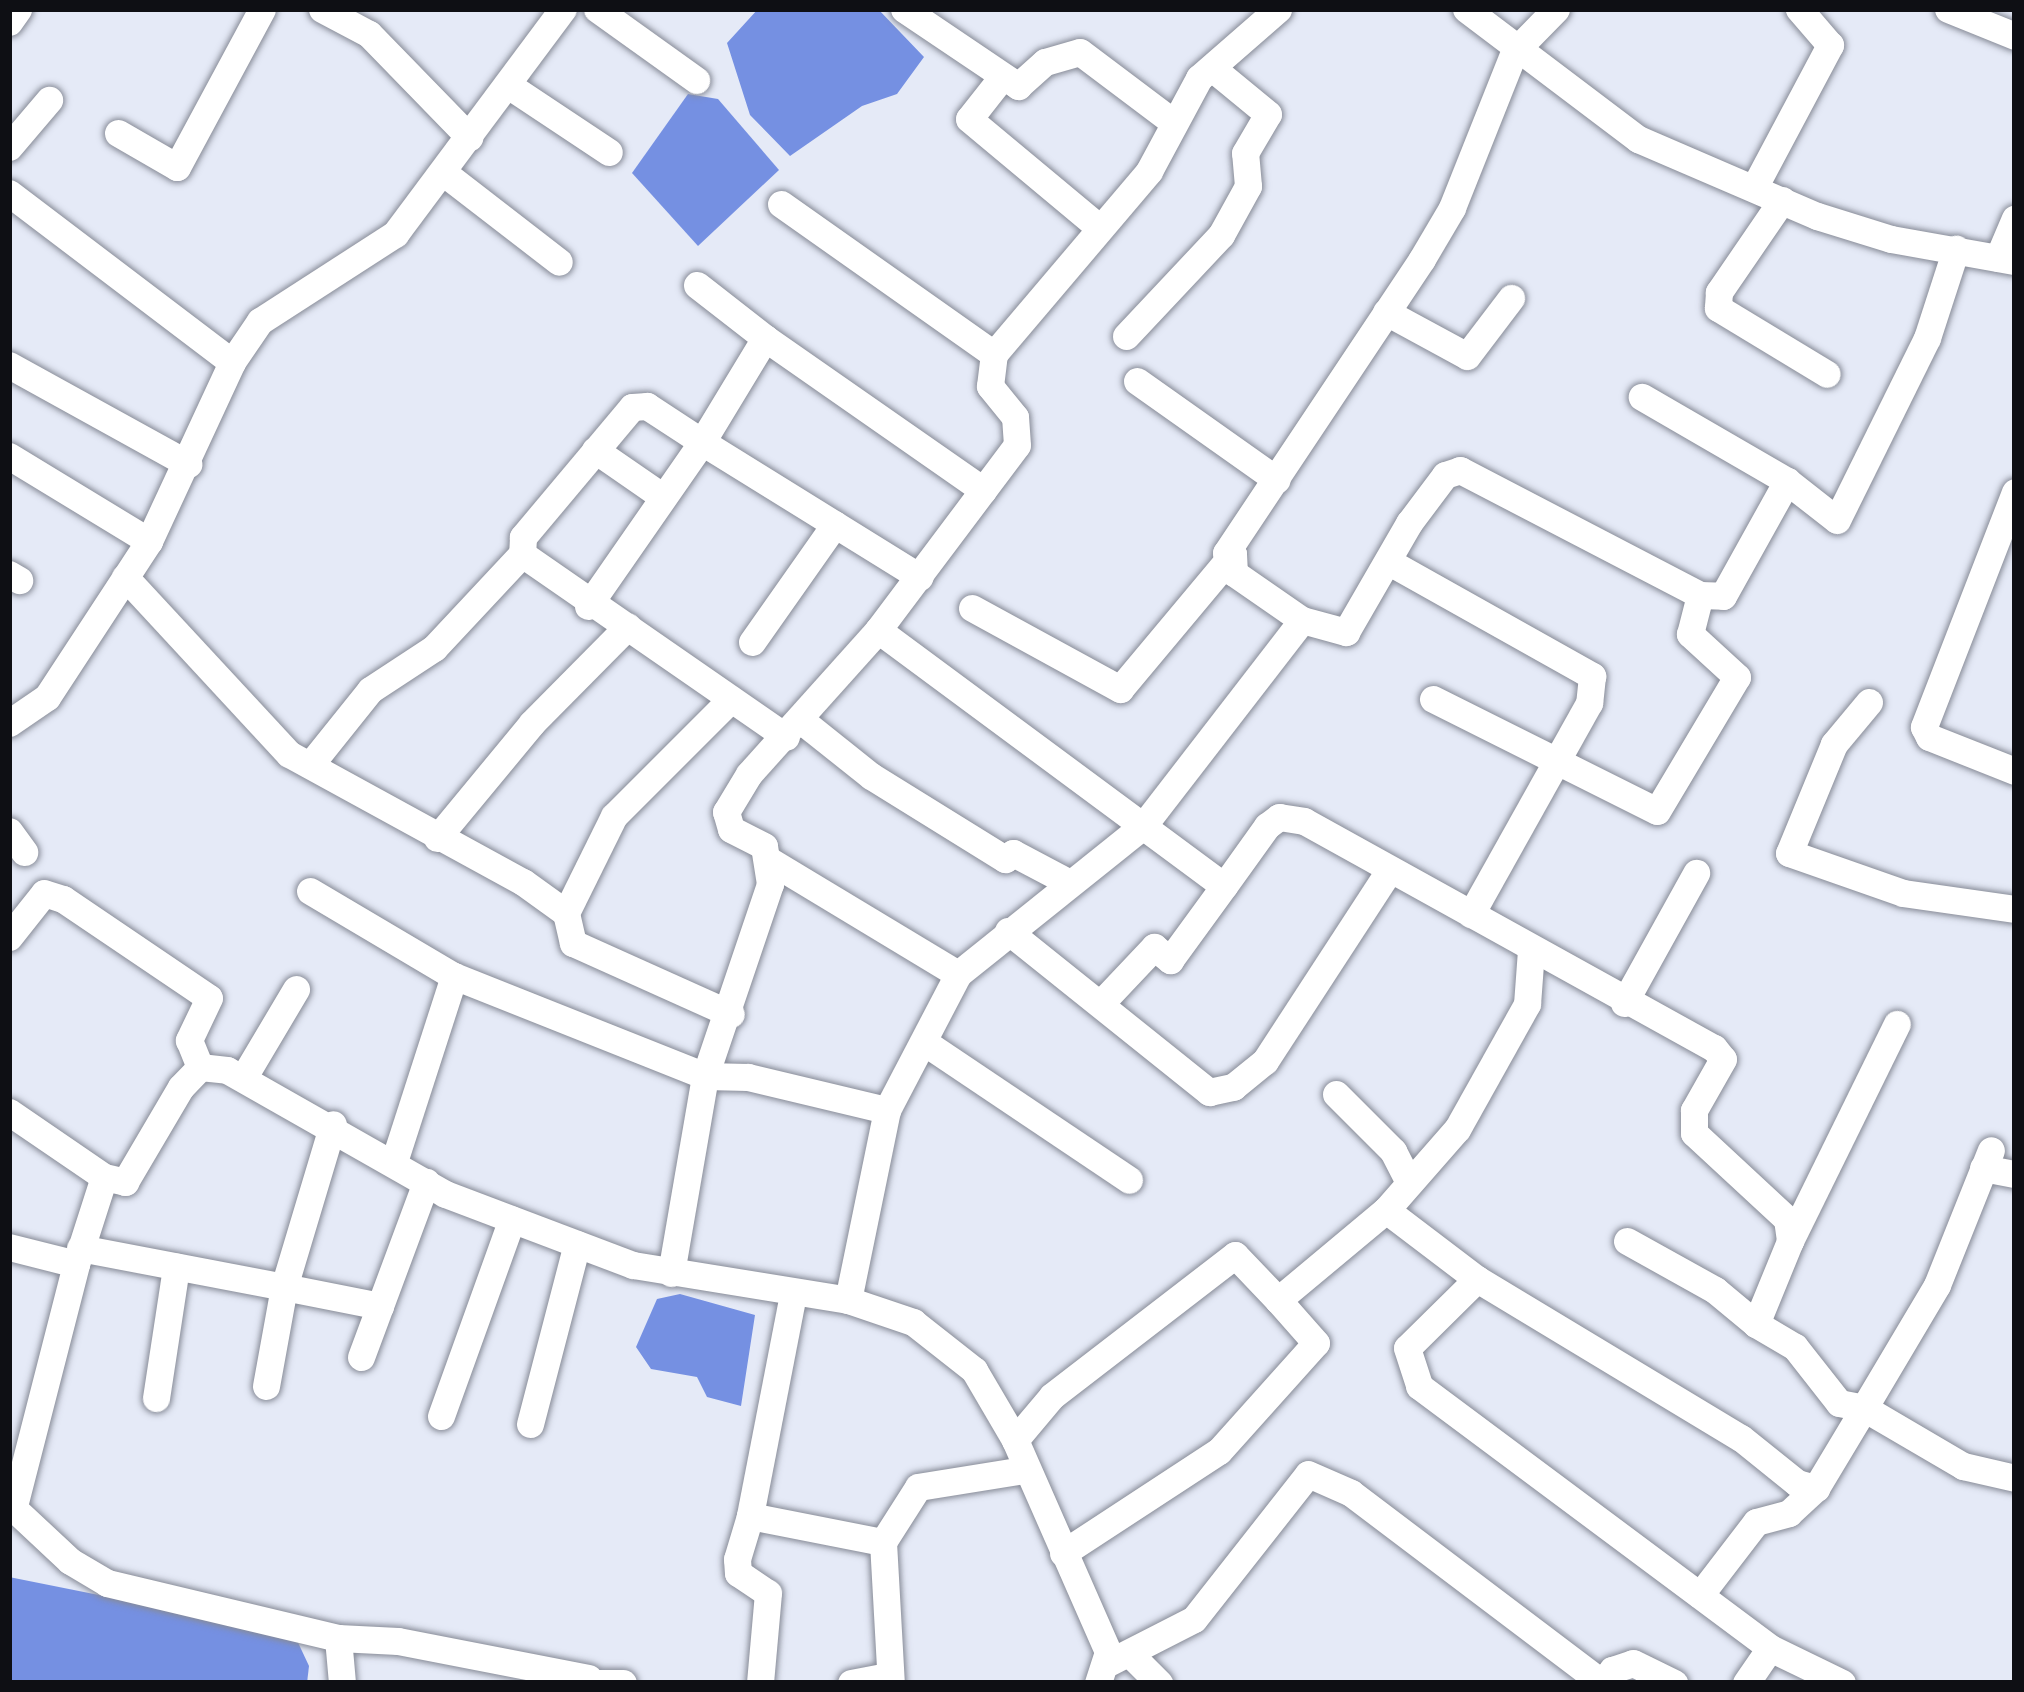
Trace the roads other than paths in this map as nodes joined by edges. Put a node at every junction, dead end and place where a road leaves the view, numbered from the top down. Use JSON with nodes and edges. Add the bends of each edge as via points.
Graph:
{"nodes":[{"id":1,"x":18,"y":9,"type":"edge"},
{"id":2,"x":262,"y":9,"type":"edge"},
{"id":3,"x":322,"y":9,"type":"edge"},
{"id":4,"x":563,"y":9,"type":"edge"},
{"id":5,"x":596,"y":9,"type":"edge"},
{"id":6,"x":904,"y":9,"type":"edge"},
{"id":7,"x":1279,"y":9,"type":"edge"},
{"id":8,"x":1466,"y":9,"type":"edge"},
{"id":9,"x":1556,"y":9,"type":"edge"},
{"id":10,"x":1798,"y":9,"type":"edge"},
{"id":11,"x":1948,"y":9,"type":"edge"},
{"id":12,"x":9,"y":22,"type":"edge"},
{"id":13,"x":2015,"y":36,"type":"edge"},
{"id":14,"x":1514,"y":52,"type":"junction"},
{"id":15,"x":1212,"y":68,"type":"junction"},
{"id":16,"x":1002,"y":77,"type":"junction"},
{"id":17,"x":696,"y":80,"type":"dead end"},
{"id":18,"x":508,"y":85,"type":"junction"},
{"id":19,"x":49,"y":100,"type":"dead end"},
{"id":20,"x":1173,"y":122,"type":"junction"},
{"id":21,"x":118,"y":133,"type":"dead end"},
{"id":22,"x":470,"y":137,"type":"junction"},
{"id":23,"x":9,"y":147,"type":"edge"},
{"id":24,"x":609,"y":152,"type":"dead end"},
{"id":25,"x":444,"y":173,"type":"junction"},
{"id":26,"x":1755,"y":186,"type":"junction"},
{"id":27,"x":9,"y":193,"type":"edge"},
{"id":28,"x":1782,"y":200,"type":"junction"},
{"id":29,"x":781,"y":204,"type":"dead end"},
{"id":30,"x":2015,"y":218,"type":"edge"},
{"id":31,"x":1100,"y":228,"type":"junction"},
{"id":32,"x":1956,"y":249,"type":"junction"},
{"id":33,"x":2006,"y":260,"type":"edge"},
{"id":34,"x":560,"y":262,"type":"dead end"},
{"id":35,"x":697,"y":285,"type":"dead end"},
{"id":36,"x":1511,"y":298,"type":"dead end"},
{"id":37,"x":1386,"y":312,"type":"junction"},
{"id":38,"x":1126,"y":336,"type":"dead end"},
{"id":39,"x":765,"y":338,"type":"junction"},
{"id":40,"x":994,"y":354,"type":"junction"},
{"id":41,"x":232,"y":362,"type":"junction"},
{"id":42,"x":9,"y":364,"type":"edge"},
{"id":43,"x":1827,"y":374,"type":"dead end"},
{"id":44,"x":1137,"y":381,"type":"dead end"},
{"id":45,"x":1642,"y":398,"type":"dead end"},
{"id":46,"x":702,"y":442,"type":"junction"},
{"id":47,"x":595,"y":450,"type":"junction"},
{"id":48,"x":9,"y":457,"type":"edge"},
{"id":49,"x":188,"y":464,"type":"junction"},
{"id":50,"x":1277,"y":480,"type":"junction"},
{"id":51,"x":1787,"y":482,"type":"junction"},
{"id":52,"x":983,"y":490,"type":"junction"},
{"id":53,"x":2015,"y":492,"type":"edge"},
{"id":54,"x":660,"y":495,"type":"junction"},
{"id":55,"x":835,"y":524,"type":"junction"},
{"id":56,"x":2006,"y":530,"type":"edge"},
{"id":57,"x":149,"y":541,"type":"junction"},
{"id":58,"x":522,"y":554,"type":"junction"},
{"id":59,"x":1233,"y":554,"type":"junction"},
{"id":60,"x":1391,"y":563,"type":"junction"},
{"id":61,"x":125,"y":577,"type":"junction"},
{"id":62,"x":920,"y":577,"type":"junction"},
{"id":63,"x":1700,"y":595,"type":"junction"},
{"id":64,"x":588,"y":606,"type":"junction"},
{"id":65,"x":972,"y":608,"type":"dead end"},
{"id":66,"x":1302,"y":620,"type":"junction"},
{"id":67,"x":628,"y":626,"type":"junction"},
{"id":68,"x":878,"y":630,"type":"junction"},
{"id":69,"x":752,"y":642,"type":"dead end"},
{"id":70,"x":731,"y":699,"type":"junction"},
{"id":71,"x":1433,"y":699,"type":"dead end"},
{"id":72,"x":1869,"y":702,"type":"dead end"},
{"id":73,"x":9,"y":723,"type":"edge"},
{"id":74,"x":794,"y":729,"type":"junction"},
{"id":75,"x":1556,"y":764,"type":"junction"},
{"id":76,"x":310,"y":765,"type":"junction"},
{"id":77,"x":2015,"y":771,"type":"edge"},
{"id":78,"x":1143,"y":826,"type":"junction"},
{"id":79,"x":437,"y":838,"type":"junction"},
{"id":80,"x":767,"y":859,"type":"junction"},
{"id":81,"x":1388,"y":872,"type":"junction"},
{"id":82,"x":1696,"y":873,"type":"dead end"},
{"id":83,"x":1070,"y":884,"type":"junction"},
{"id":84,"x":1223,"y":886,"type":"junction"},
{"id":85,"x":310,"y":891,"type":"dead end"},
{"id":86,"x":2015,"y":909,"type":"edge"},
{"id":87,"x":566,"y":913,"type":"junction"},
{"id":88,"x":1471,"y":914,"type":"junction"},
{"id":89,"x":1008,"y":931,"type":"junction"},
{"id":90,"x":9,"y":937,"type":"edge"},
{"id":91,"x":1531,"y":950,"type":"junction"},
{"id":92,"x":958,"y":974,"type":"junction"},
{"id":93,"x":454,"y":976,"type":"junction"},
{"id":94,"x":296,"y":989,"type":"dead end"},
{"id":95,"x":1102,"y":1002,"type":"junction"},
{"id":96,"x":1624,"y":1003,"type":"junction"},
{"id":97,"x":731,"y":1013,"type":"junction"},
{"id":98,"x":1897,"y":1024,"type":"dead end"},
{"id":99,"x":924,"y":1042,"type":"junction"},
{"id":100,"x":200,"y":1067,"type":"junction"},
{"id":101,"x":244,"y":1075,"type":"junction"},
{"id":102,"x":705,"y":1076,"type":"junction"},
{"id":103,"x":1336,"y":1094,"type":"dead end"},
{"id":104,"x":887,"y":1110,"type":"junction"},
{"id":105,"x":11,"y":1122,"type":"edge"},
{"id":106,"x":333,"y":1124,"type":"junction"},
{"id":107,"x":394,"y":1162,"type":"junction"},
{"id":108,"x":2015,"y":1174,"type":"edge"},
{"id":109,"x":104,"y":1177,"type":"junction"},
{"id":110,"x":1406,"y":1178,"type":"junction"},
{"id":111,"x":1130,"y":1180,"type":"dead end"},
{"id":112,"x":426,"y":1182,"type":"junction"},
{"id":113,"x":1386,"y":1210,"type":"junction"},
{"id":114,"x":512,"y":1219,"type":"junction"},
{"id":115,"x":1628,"y":1241,"type":"dead end"},
{"id":116,"x":1790,"y":1241,"type":"junction"},
{"id":117,"x":577,"y":1244,"type":"junction"},
{"id":118,"x":9,"y":1247,"type":"edge"},
{"id":119,"x":78,"y":1256,"type":"junction"},
{"id":120,"x":176,"y":1267,"type":"junction"},
{"id":121,"x":671,"y":1273,"type":"junction"},
{"id":122,"x":1477,"y":1279,"type":"junction"},
{"id":123,"x":284,"y":1287,"type":"junction"},
{"id":124,"x":793,"y":1294,"type":"junction"},
{"id":125,"x":848,"y":1300,"type":"junction"},
{"id":126,"x":1278,"y":1300,"type":"junction"},
{"id":127,"x":380,"y":1306,"type":"junction"},
{"id":128,"x":1756,"y":1324,"type":"junction"},
{"id":129,"x":361,"y":1357,"type":"dead end"},
{"id":130,"x":266,"y":1386,"type":"dead end"},
{"id":131,"x":156,"y":1398,"type":"dead end"},
{"id":132,"x":1864,"y":1408,"type":"junction"},
{"id":133,"x":441,"y":1415,"type":"dead end"},
{"id":134,"x":530,"y":1424,"type":"dead end"},
{"id":135,"x":1016,"y":1440,"type":"junction"},
{"id":136,"x":1024,"y":1470,"type":"junction"},
{"id":137,"x":2015,"y":1478,"type":"edge"},
{"id":138,"x":1816,"y":1488,"type":"junction"},
{"id":139,"x":12,"y":1505,"type":"edge"},
{"id":140,"x":750,"y":1516,"type":"junction"},
{"id":141,"x":884,"y":1542,"type":"junction"},
{"id":142,"x":1063,"y":1553,"type":"junction"},
{"id":143,"x":1700,"y":1595,"type":"junction"},
{"id":144,"x":338,"y":1639,"type":"junction"},
{"id":145,"x":1770,"y":1648,"type":"junction"},
{"id":146,"x":1113,"y":1667,"type":"edge"},
{"id":147,"x":477,"y":1670,"type":"edge"},
{"id":148,"x":888,"y":1679,"type":"edge"},
{"id":149,"x":586,"y":1680,"type":"edge"},
{"id":150,"x":342,"y":1683,"type":"edge"},
{"id":151,"x":623,"y":1683,"type":"edge"},
{"id":152,"x":760,"y":1683,"type":"edge"},
{"id":153,"x":850,"y":1683,"type":"edge"},
{"id":154,"x":1160,"y":1683,"type":"edge"},
{"id":155,"x":1603,"y":1683,"type":"edge"},
{"id":156,"x":1674,"y":1683,"type":"edge"},
{"id":157,"x":1746,"y":1683,"type":"edge"},
{"id":158,"x":1842,"y":1683,"type":"edge"}],
"edges":[{"from":1,"to":12,"type":"street"},
{"from":2,"to":21,"type":"street","via":[[177,167]]},
{"from":3,"to":22,"type":"street","via":[[369,34]]},
{"from":4,"to":18,"type":"street"},
{"from":5,"to":17,"type":"street"},
{"from":6,"to":16,"type":"street"},
{"from":7,"to":15,"type":"street"},
{"from":8,"to":14,"type":"street"},
{"from":9,"to":14,"type":"street"},
{"from":10,"to":26,"type":"street","via":[[1829,45]]},
{"from":11,"to":13,"type":"street"},
{"from":14,"to":26,"type":"street","via":[[1638,139]]},
{"from":14,"to":37,"type":"street","via":[[1451,208]]},
{"from":15,"to":20,"type":"street"},
{"from":15,"to":38,"type":"street","via":[[1268,114],[1245,153],[1248,186],[1221,235]]},
{"from":16,"to":20,"type":"street","via":[[1025,85],[1045,62],[1080,52]]},
{"from":16,"to":31,"type":"street","via":[[968,118]]},
{"from":18,"to":22,"type":"street"},
{"from":18,"to":24,"type":"street"},
{"from":19,"to":23,"type":"street"},
{"from":20,"to":31,"type":"street","via":[[1149,171]]},
{"from":22,"to":25,"type":"street"},
{"from":25,"to":34,"type":"street"},
{"from":25,"to":41,"type":"street","via":[[395,234],[299,289],[260,321]]},
{"from":26,"to":28,"type":"street"},
{"from":27,"to":41,"type":"street"},
{"from":28,"to":32,"type":"street","via":[[1892,239]]},
{"from":28,"to":43,"type":"street","via":[[1718,292],[1718,308]]},
{"from":29,"to":40,"type":"street"},
{"from":30,"to":33,"type":"street"},
{"from":31,"to":40,"type":"street"},
{"from":32,"to":33,"type":"street"},
{"from":32,"to":51,"type":"street","via":[[1927,338],[1837,520]]},
{"from":35,"to":39,"type":"street"},
{"from":36,"to":37,"type":"street","via":[[1467,356]]},
{"from":37,"to":50,"type":"street"},
{"from":39,"to":46,"type":"street"},
{"from":39,"to":52,"type":"street"},
{"from":40,"to":52,"type":"street","via":[[990,386],[1019,431]]},
{"from":41,"to":49,"type":"street"},
{"from":42,"to":49,"type":"street"},
{"from":44,"to":50,"type":"street"},
{"from":45,"to":51,"type":"street"},
{"from":46,"to":47,"type":"street","via":[[639,404]]},
{"from":46,"to":54,"type":"street"},
{"from":46,"to":55,"type":"street"},
{"from":47,"to":54,"type":"street"},
{"from":47,"to":58,"type":"street","via":[[523,537]]},
{"from":48,"to":57,"type":"street"},
{"from":49,"to":57,"type":"street"},
{"from":50,"to":59,"type":"street","via":[[1226,553]]},
{"from":51,"to":63,"type":"street","via":[[1732,589]]},
{"from":52,"to":62,"type":"street"},
{"from":53,"to":56,"type":"street"},
{"from":54,"to":64,"type":"street"},
{"from":55,"to":62,"type":"street"},
{"from":55,"to":69,"type":"street"},
{"from":56,"to":77,"type":"street","via":[[1924,727],[1929,737]]},
{"from":57,"to":61,"type":"street"},
{"from":58,"to":64,"type":"street"},
{"from":58,"to":76,"type":"street","via":[[434,648],[370,690]]},
{"from":59,"to":65,"type":"street","via":[[1120,688]]},
{"from":59,"to":66,"type":"street","via":[[1234,573]]},
{"from":60,"to":63,"type":"street","via":[[1445,475],[1460,470]]},
{"from":60,"to":66,"type":"street","via":[[1346,632]]},
{"from":60,"to":75,"type":"street","via":[[1592,676],[1589,703]]},
{"from":61,"to":73,"type":"street","via":[[47,698]]},
{"from":61,"to":76,"type":"street","via":[[186,636],[236,703]]},
{"from":62,"to":68,"type":"street"},
{"from":63,"to":75,"type":"street","via":[[1690,634],[1736,677],[1668,803],[1646,812]]},
{"from":64,"to":67,"type":"street"},
{"from":66,"to":78,"type":"street"},
{"from":67,"to":70,"type":"street"},
{"from":67,"to":79,"type":"street","via":[[532,723]]},
{"from":68,"to":74,"type":"street"},
{"from":68,"to":78,"type":"street"},
{"from":70,"to":74,"type":"street"},
{"from":70,"to":87,"type":"street","via":[[614,816]]},
{"from":71,"to":75,"type":"street"},
{"from":72,"to":86,"type":"street","via":[[1834,744],[1789,853],[1903,892]]},
{"from":74,"to":80,"type":"street","via":[[726,812],[730,830],[764,846]]},
{"from":74,"to":83,"type":"street","via":[[1005,859],[1013,853]]},
{"from":75,"to":88,"type":"street"},
{"from":76,"to":79,"type":"street"},
{"from":78,"to":83,"type":"street"},
{"from":78,"to":84,"type":"street"},
{"from":79,"to":87,"type":"street"},
{"from":80,"to":92,"type":"street"},
{"from":80,"to":97,"type":"street","via":[[770,884]]},
{"from":81,"to":84,"type":"street","via":[[1304,821],[1279,817]]},
{"from":81,"to":88,"type":"street"},
{"from":81,"to":95,"type":"street","via":[[1265,1061],[1234,1087],[1209,1092]]},
{"from":82,"to":96,"type":"street"},
{"from":83,"to":89,"type":"street"},
{"from":84,"to":95,"type":"street","via":[[1170,960],[1154,947]]},
{"from":85,"to":93,"type":"street"},
{"from":87,"to":97,"type":"street","via":[[573,943]]},
{"from":88,"to":91,"type":"street"},
{"from":89,"to":92,"type":"street"},
{"from":89,"to":95,"type":"street"},
{"from":90,"to":100,"type":"street","via":[[44,893],[209,998],[189,1040]]},
{"from":91,"to":96,"type":"street"},
{"from":91,"to":110,"type":"street","via":[[1527,1004],[1457,1129]]},
{"from":92,"to":99,"type":"street"},
{"from":93,"to":102,"type":"street"},
{"from":93,"to":107,"type":"street"},
{"from":94,"to":101,"type":"street"},
{"from":96,"to":116,"type":"street","via":[[1723,1059],[1694,1110],[1694,1133],[1787,1219]]},
{"from":97,"to":102,"type":"street"},
{"from":98,"to":116,"type":"street"},
{"from":99,"to":104,"type":"street"},
{"from":99,"to":111,"type":"street"},
{"from":100,"to":101,"type":"street"},
{"from":100,"to":109,"type":"street","via":[[139,1170],[125,1182]]},
{"from":101,"to":106,"type":"street"},
{"from":102,"to":104,"type":"street","via":[[748,1077]]},
{"from":102,"to":121,"type":"street"},
{"from":103,"to":110,"type":"street","via":[[1393,1151]]},
{"from":104,"to":125,"type":"street"},
{"from":105,"to":109,"type":"street"},
{"from":106,"to":107,"type":"street"},
{"from":106,"to":123,"type":"street"},
{"from":107,"to":112,"type":"street"},
{"from":108,"to":132,"type":"street","via":[[1987,1159],[1937,1286]]},
{"from":109,"to":119,"type":"street"},
{"from":110,"to":113,"type":"street"},
{"from":112,"to":114,"type":"street"},
{"from":112,"to":127,"type":"street"},
{"from":113,"to":122,"type":"street"},
{"from":113,"to":126,"type":"street"},
{"from":114,"to":117,"type":"street"},
{"from":114,"to":133,"type":"street"},
{"from":115,"to":128,"type":"street","via":[[1715,1290]]},
{"from":116,"to":128,"type":"street"},
{"from":117,"to":121,"type":"street"},
{"from":117,"to":134,"type":"street"},
{"from":118,"to":119,"type":"street"},
{"from":119,"to":120,"type":"street"},
{"from":119,"to":139,"type":"street"},
{"from":120,"to":123,"type":"street"},
{"from":120,"to":131,"type":"street"},
{"from":121,"to":124,"type":"street"},
{"from":122,"to":138,"type":"street"},
{"from":122,"to":143,"type":"street","via":[[1407,1348],[1419,1386]]},
{"from":123,"to":127,"type":"street"},
{"from":123,"to":130,"type":"street"},
{"from":124,"to":125,"type":"street"},
{"from":124,"to":140,"type":"street"},
{"from":125,"to":135,"type":"street","via":[[914,1322],[974,1370]]},
{"from":126,"to":135,"type":"street","via":[[1235,1255],[1052,1396]]},
{"from":126,"to":142,"type":"street","via":[[1316,1343],[1219,1451]]},
{"from":127,"to":129,"type":"street"},
{"from":128,"to":132,"type":"street","via":[[1795,1347],[1839,1403]]},
{"from":132,"to":137,"type":"street","via":[[1963,1466]]},
{"from":132,"to":138,"type":"street"},
{"from":135,"to":136,"type":"street"},
{"from":136,"to":141,"type":"street","via":[[918,1487]]},
{"from":136,"to":142,"type":"street"},
{"from":138,"to":143,"type":"street","via":[[1789,1513],[1756,1522]]},
{"from":139,"to":144,"type":"street","via":[[70,1561],[107,1583]]},
{"from":140,"to":141,"type":"street"},
{"from":140,"to":152,"type":"street","via":[[737,1559],[738,1574],[769,1593]]},
{"from":141,"to":148,"type":"street"},
{"from":142,"to":146,"type":"street"},
{"from":143,"to":145,"type":"street"},
{"from":144,"to":147,"type":"street"},
{"from":144,"to":150,"type":"street"},
{"from":145,"to":157,"type":"street"},
{"from":145,"to":158,"type":"street"},
{"from":146,"to":154,"type":"street"},
{"from":146,"to":155,"type":"street","via":[[1206,1607],[1307,1474],[1351,1493]]},
{"from":147,"to":149,"type":"street"},
{"from":148,"to":153,"type":"street"},
{"from":149,"to":151,"type":"street"},
{"from":155,"to":156,"type":"street","via":[[1612,1670],[1633,1664]]}]}
